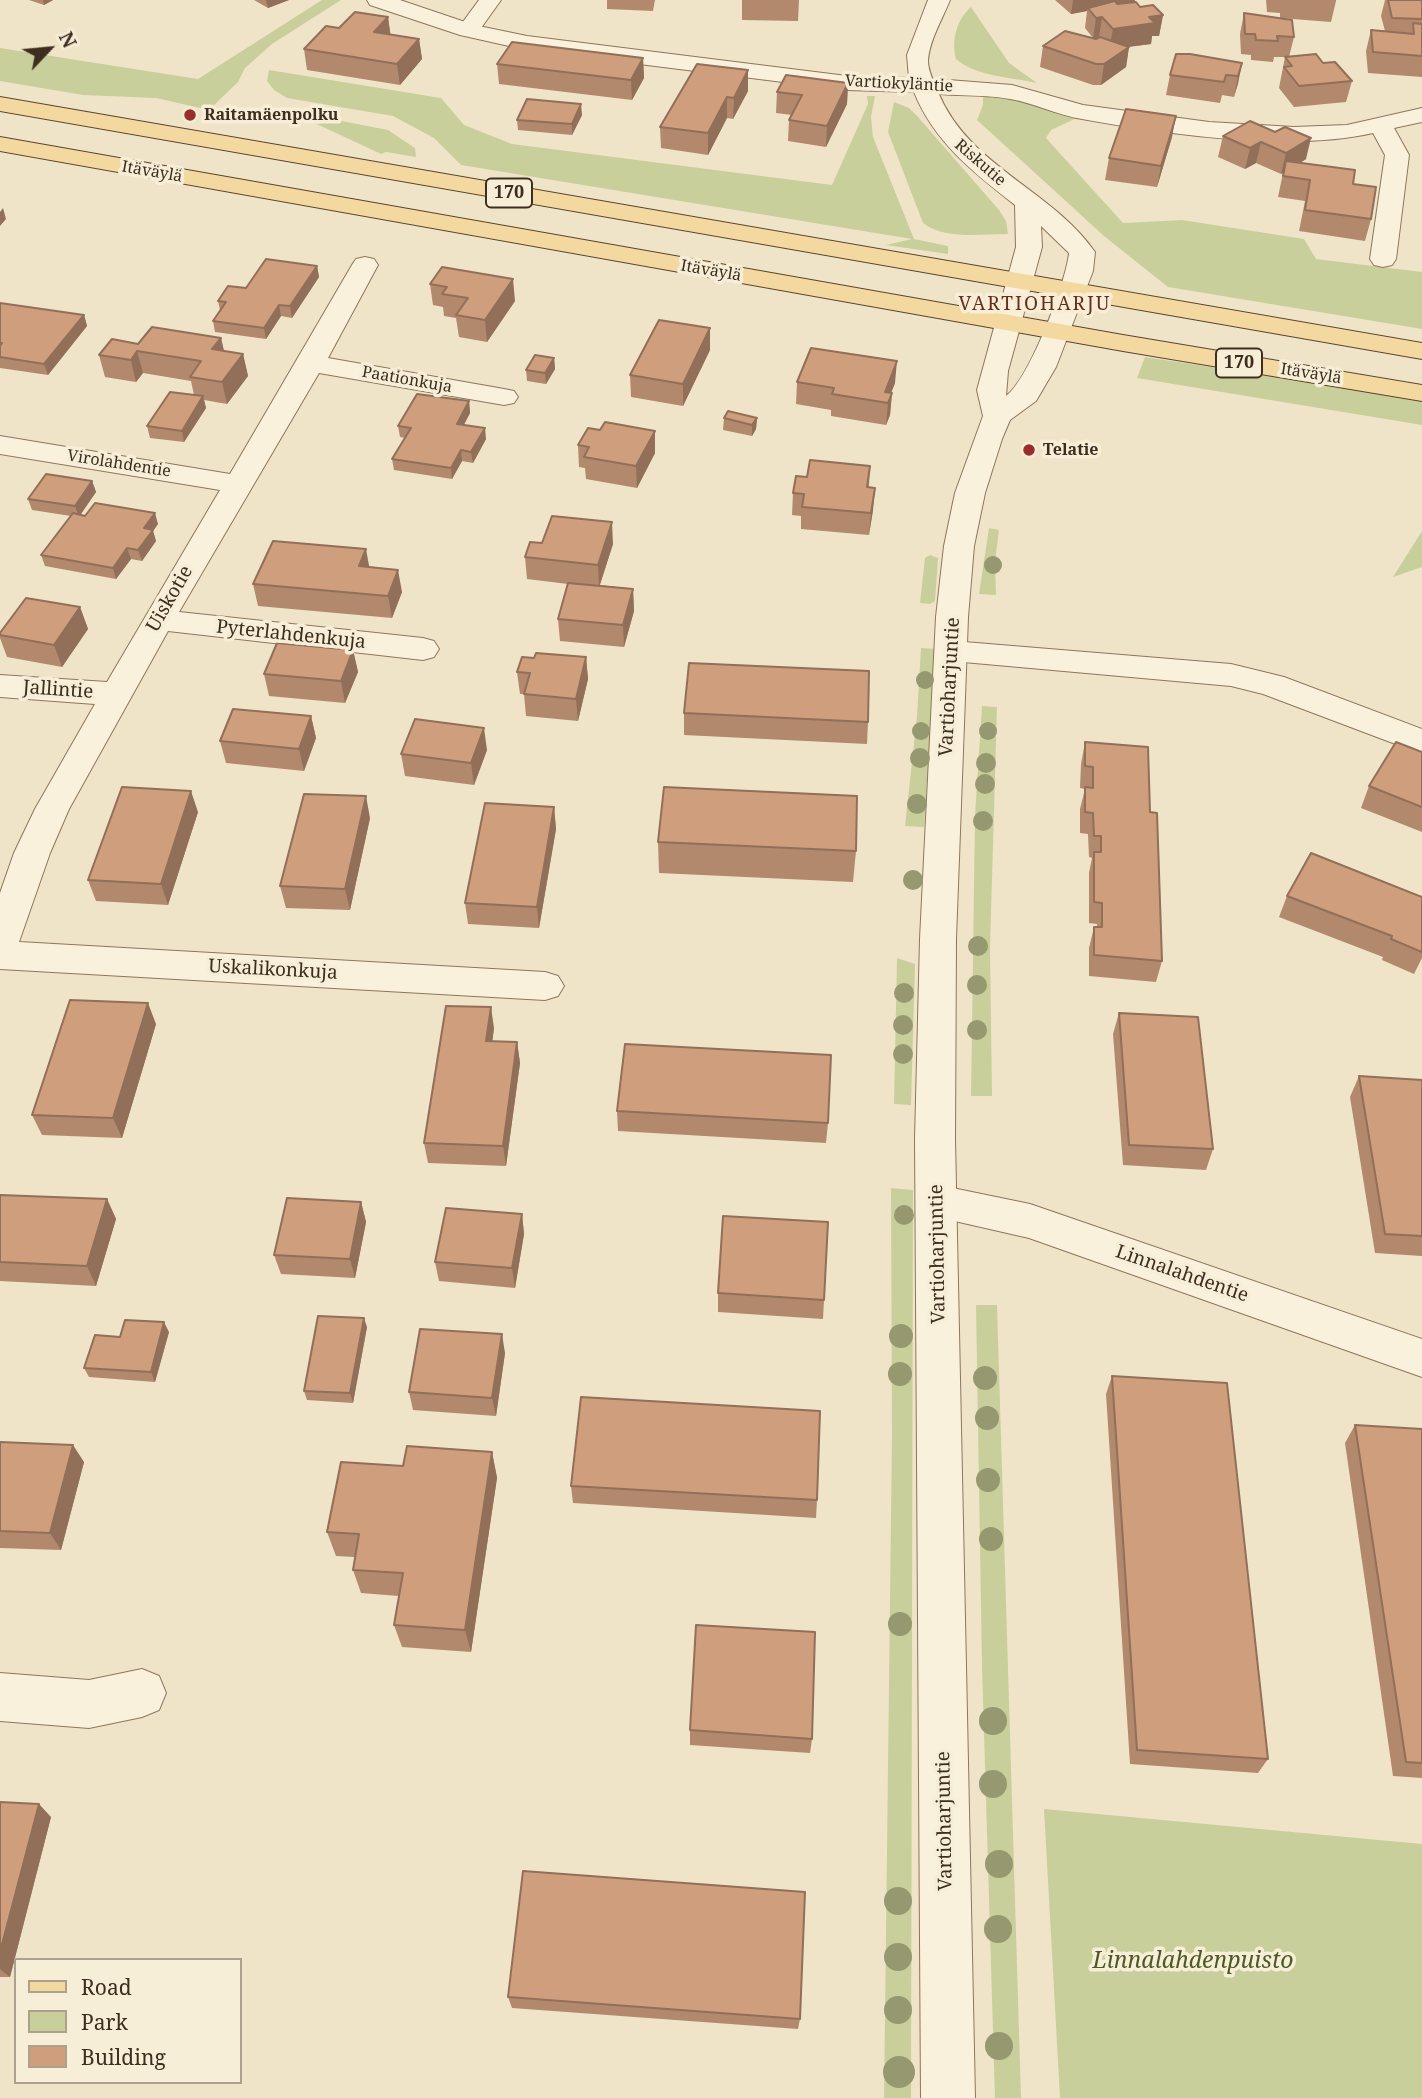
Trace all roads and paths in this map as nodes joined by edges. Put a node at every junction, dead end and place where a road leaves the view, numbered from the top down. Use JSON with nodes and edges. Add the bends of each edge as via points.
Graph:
{"nodes":[{"id":1,"x":378,"y":0,"type":"edge"},
{"id":2,"x":489,"y":0,"type":"edge"},
{"id":3,"x":939,"y":0,"type":"edge"},
{"id":4,"x":468,"y":30,"type":"junction"},
{"id":5,"x":923,"y":85,"type":"junction"},
{"id":6,"x":0,"y":104,"type":"edge"},
{"id":7,"x":1422,"y":115,"type":"edge"},
{"id":8,"x":1381,"y":126,"type":"junction"},
{"id":9,"x":0,"y":144,"type":"edge"},
{"id":10,"x":1028,"y":204,"type":"junction"},
{"id":11,"x":1383,"y":259,"type":"dead end"},
{"id":12,"x":365,"y":265,"type":"dead end"},
{"id":13,"x":1019,"y":281,"type":"junction"},
{"id":14,"x":1072,"y":290,"type":"junction"},
{"id":15,"x":1006,"y":323,"type":"junction"},
{"id":16,"x":1057,"y":331,"type":"junction"},
{"id":17,"x":1422,"y":351,"type":"edge"},
{"id":18,"x":311,"y":363,"type":"junction"},
{"id":19,"x":1422,"y":393,"type":"edge"},
{"id":20,"x":503,"y":397,"type":"dead end"},
{"id":21,"x":997,"y":416,"type":"junction"},
{"id":22,"x":0,"y":445,"type":"edge"},
{"id":23,"x":238,"y":484,"type":"junction"},
{"id":24,"x":158,"y":620,"type":"junction"},
{"id":25,"x":423,"y":649,"type":"dead end"},
{"id":26,"x":952,"y":652,"type":"junction"},
{"id":27,"x":0,"y":686,"type":"edge"},
{"id":28,"x":116,"y":694,"type":"junction"},
{"id":29,"x":1422,"y":743,"type":"edge"},
{"id":30,"x":0,"y":944,"type":"edge"},
{"id":31,"x":0,"y":955,"type":"edge"},
{"id":32,"x":545,"y":986,"type":"dead end"},
{"id":33,"x":938,"y":1202,"type":"junction"},
{"id":34,"x":1422,"y":1358,"type":"edge"},
{"id":35,"x":142,"y":1693,"type":"dead end"},
{"id":36,"x":0,"y":1697,"type":"edge"},
{"id":37,"x":947,"y":2098,"type":"edge"}],
"edges":[{"from":1,"to":4,"type":"street","name":"Vartiokyläntie"},
{"from":2,"to":4,"type":"street"},
{"from":3,"to":5,"type":"street","name":"Riskutie","via":[[917,61]]},
{"from":4,"to":5,"type":"street","name":"Vartiokyläntie","via":[[527,43],[710,67]]},
{"from":5,"to":8,"type":"street","name":"Vartiokyläntie","via":[[1012,92],[1081,112],[1209,129],[1294,134]]},
{"from":5,"to":10,"type":"street","name":"Riskutie","via":[[943,129]]},
{"from":6,"to":13,"type":"main road","number":"170"},
{"from":7,"to":8,"type":"street","name":"Vartiokyläntie"},
{"from":8,"to":11,"type":"street","via":[[1397,155]]},
{"from":9,"to":15,"type":"main road","name":"Itäväylä","number":"170"},
{"from":10,"to":13,"type":"street","via":[[1029,247]]},
{"from":10,"to":14,"type":"street","name":"Riskutie","via":[[1064,229],[1083,252]]},
{"from":12,"to":18,"type":"street","name":"Uiskotie"},
{"from":13,"to":14,"type":"main road","number":"170"},
{"from":13,"to":15,"type":"street","name":"Vartioharjuntie"},
{"from":14,"to":16,"type":"street"},
{"from":14,"to":17,"type":"main road","number":"170"},
{"from":15,"to":16,"type":"main road","name":"Itäväylä","number":"170"},
{"from":15,"to":21,"type":"street","name":"Vartioharjuntie","via":[[991,390]]},
{"from":16,"to":19,"type":"main road","name":"Itäväylä","number":"170"},
{"from":16,"to":21,"type":"street","via":[[1026,395]]},
{"from":18,"to":20,"type":"street","name":"Paationkuja"},
{"from":18,"to":23,"type":"street","name":"Uiskotie"},
{"from":21,"to":26,"type":"street","name":"Vartioharjuntie","via":[[970,493],[959,546]]},
{"from":22,"to":23,"type":"street","name":"Virolahdentie"},
{"from":23,"to":24,"type":"street","name":"Uiskotie"},
{"from":24,"to":25,"type":"street","name":"Pyterlahdenkuja"},
{"from":24,"to":28,"type":"street","name":"Uiskotie"},
{"from":26,"to":29,"type":"street","via":[[1231,675],[1284,690]]},
{"from":26,"to":33,"type":"street","name":"Vartioharjuntie","via":[[938,939]]},
{"from":27,"to":28,"type":"street","name":"Jallintie"},
{"from":28,"to":30,"type":"street","name":"Uiskotie","via":[[52,809]]},
{"from":31,"to":32,"type":"street","name":"Uskalikonkuja"},
{"from":33,"to":34,"type":"street","name":"Linnalahdentie","via":[[1006,1213]]},
{"from":33,"to":37,"type":"street","name":"Vartioharjuntie"},
{"from":35,"to":36,"type":"street","via":[[89,1704]]}]}
